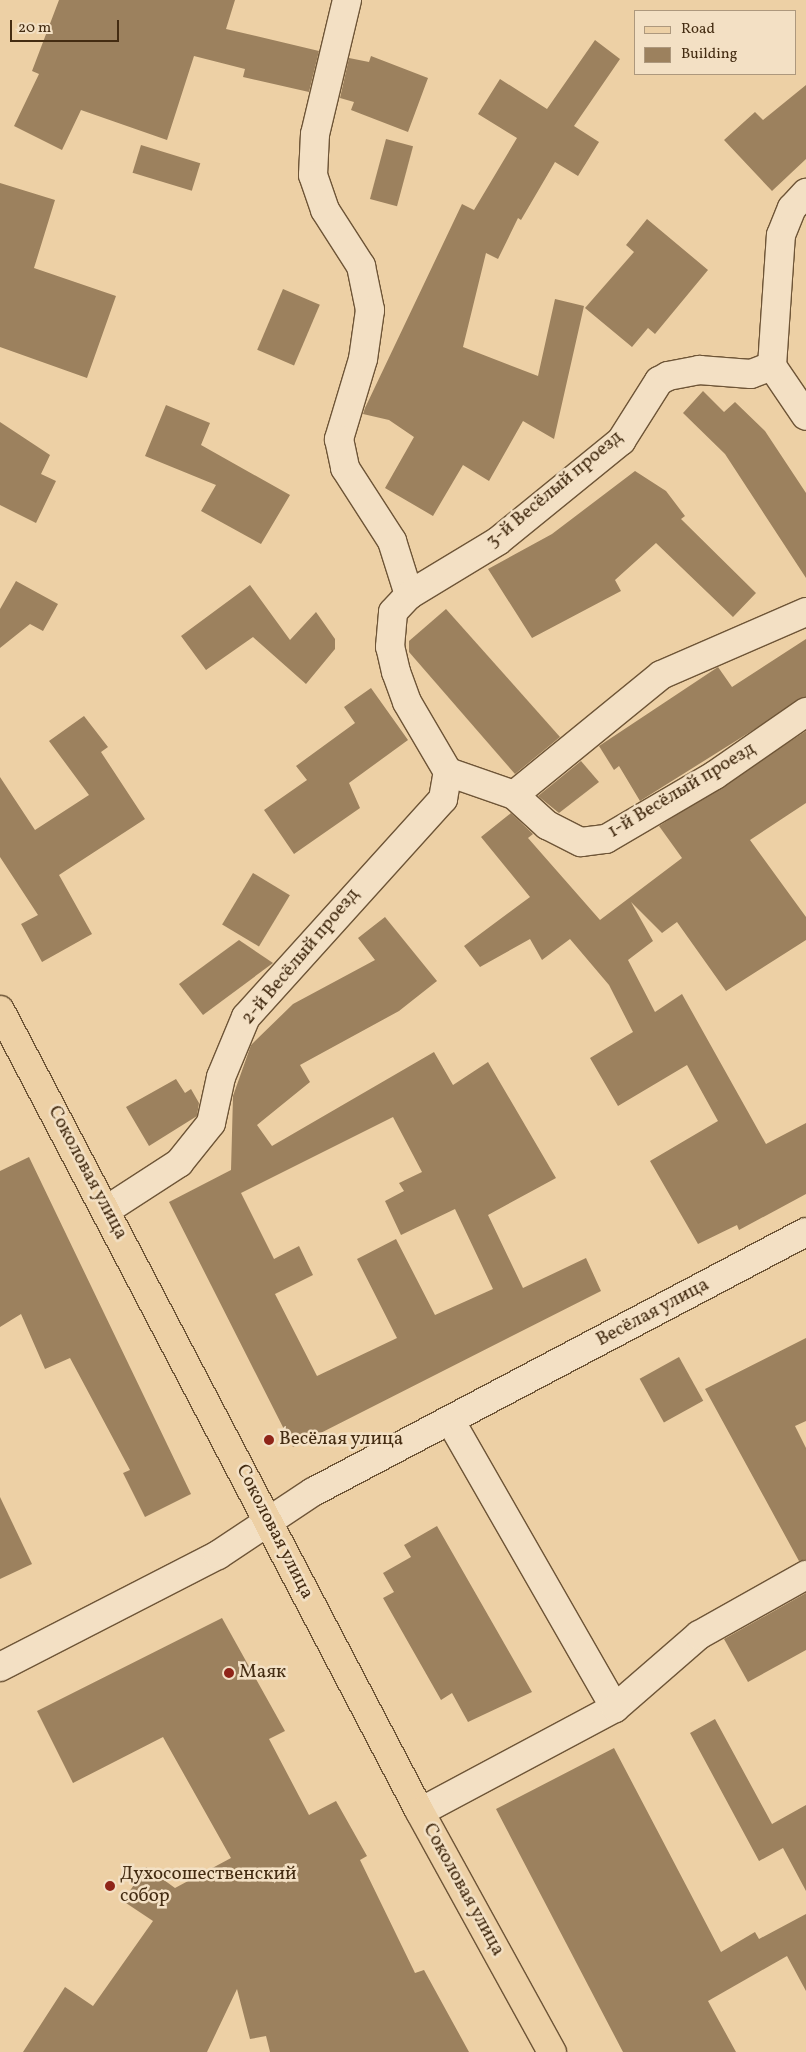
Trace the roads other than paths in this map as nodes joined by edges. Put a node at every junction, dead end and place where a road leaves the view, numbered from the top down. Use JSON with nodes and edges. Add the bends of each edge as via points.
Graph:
{"nodes":[{"id":1,"x":347,"y":0,"type":"edge"},
{"id":2,"x":806,"y":192,"type":"edge"},
{"id":3,"x":772,"y":366,"type":"junction"},
{"id":4,"x":806,"y":416,"type":"edge"},
{"id":5,"x":409,"y":595,"type":"junction"},
{"id":6,"x":806,"y":612,"type":"edge"},
{"id":7,"x":806,"y":712,"type":"edge"},
{"id":8,"x":448,"y":772,"type":"junction"},
{"id":9,"x":514,"y":795,"type":"junction"},
{"id":10,"x":0,"y":1010,"type":"edge"},
{"id":11,"x":108,"y":1209,"type":"junction"},
{"id":12,"x":806,"y":1232,"type":"edge"},
{"id":13,"x":450,"y":1420,"type":"junction"},
{"id":14,"x":268,"y":1523,"type":"junction"},
{"id":15,"x":806,"y":1575,"type":"edge"},
{"id":16,"x":0,"y":1667,"type":"edge"},
{"id":17,"x":615,"y":1708,"type":"junction"},
{"id":18,"x":420,"y":1812,"type":"junction"},
{"id":19,"x":552,"y":2052,"type":"edge"}],
"edges":[{"from":1,"to":5,"type":"street","via":[[315,134],[313,175],[325,210],[361,266],[370,310],[363,359],[339,439],[345,468],[392,541]]},
{"from":2,"to":3,"type":"street","via":[[792,208],[781,235]]},
{"from":3,"to":4,"type":"street"},
{"from":3,"to":5,"type":"street","name":"3-й Весёлый проезд","via":[[751,374],[698,370],[668,376],[660,381],[621,441],[498,541]]},
{"from":5,"to":8,"type":"street","name":"3-й Весёлый проезд","via":[[393,612],[390,647],[407,702]]},
{"from":6,"to":9,"type":"street","via":[[661,675]]},
{"from":7,"to":9,"type":"street","name":"1-й Весёлый проезд","via":[[715,775],[606,839],[580,842],[547,825]]},
{"from":8,"to":9,"type":"street","name":"1-й Весёлый проезд"},
{"from":8,"to":11,"type":"street","name":"2-й Весёлый проезд","via":[[443,799],[246,1017],[221,1077],[211,1123],[179,1163]]},
{"from":10,"to":11,"type":"main road","name":"Соколовая улица"},
{"from":11,"to":14,"type":"main road","name":"Соколовая улица"},
{"from":12,"to":13,"type":"street","name":"Весёлая улица"},
{"from":13,"to":14,"type":"street","name":"Весёлая улица","via":[[313,1492]]},
{"from":13,"to":17,"type":"street"},
{"from":14,"to":16,"type":"street","name":"Весёлая улица","via":[[218,1555]]},
{"from":14,"to":18,"type":"main road","name":"Соколовая улица"},
{"from":15,"to":17,"type":"street","via":[[699,1635]]},
{"from":17,"to":18,"type":"street"},
{"from":18,"to":19,"type":"main road","name":"Соколовая улица"}]}
